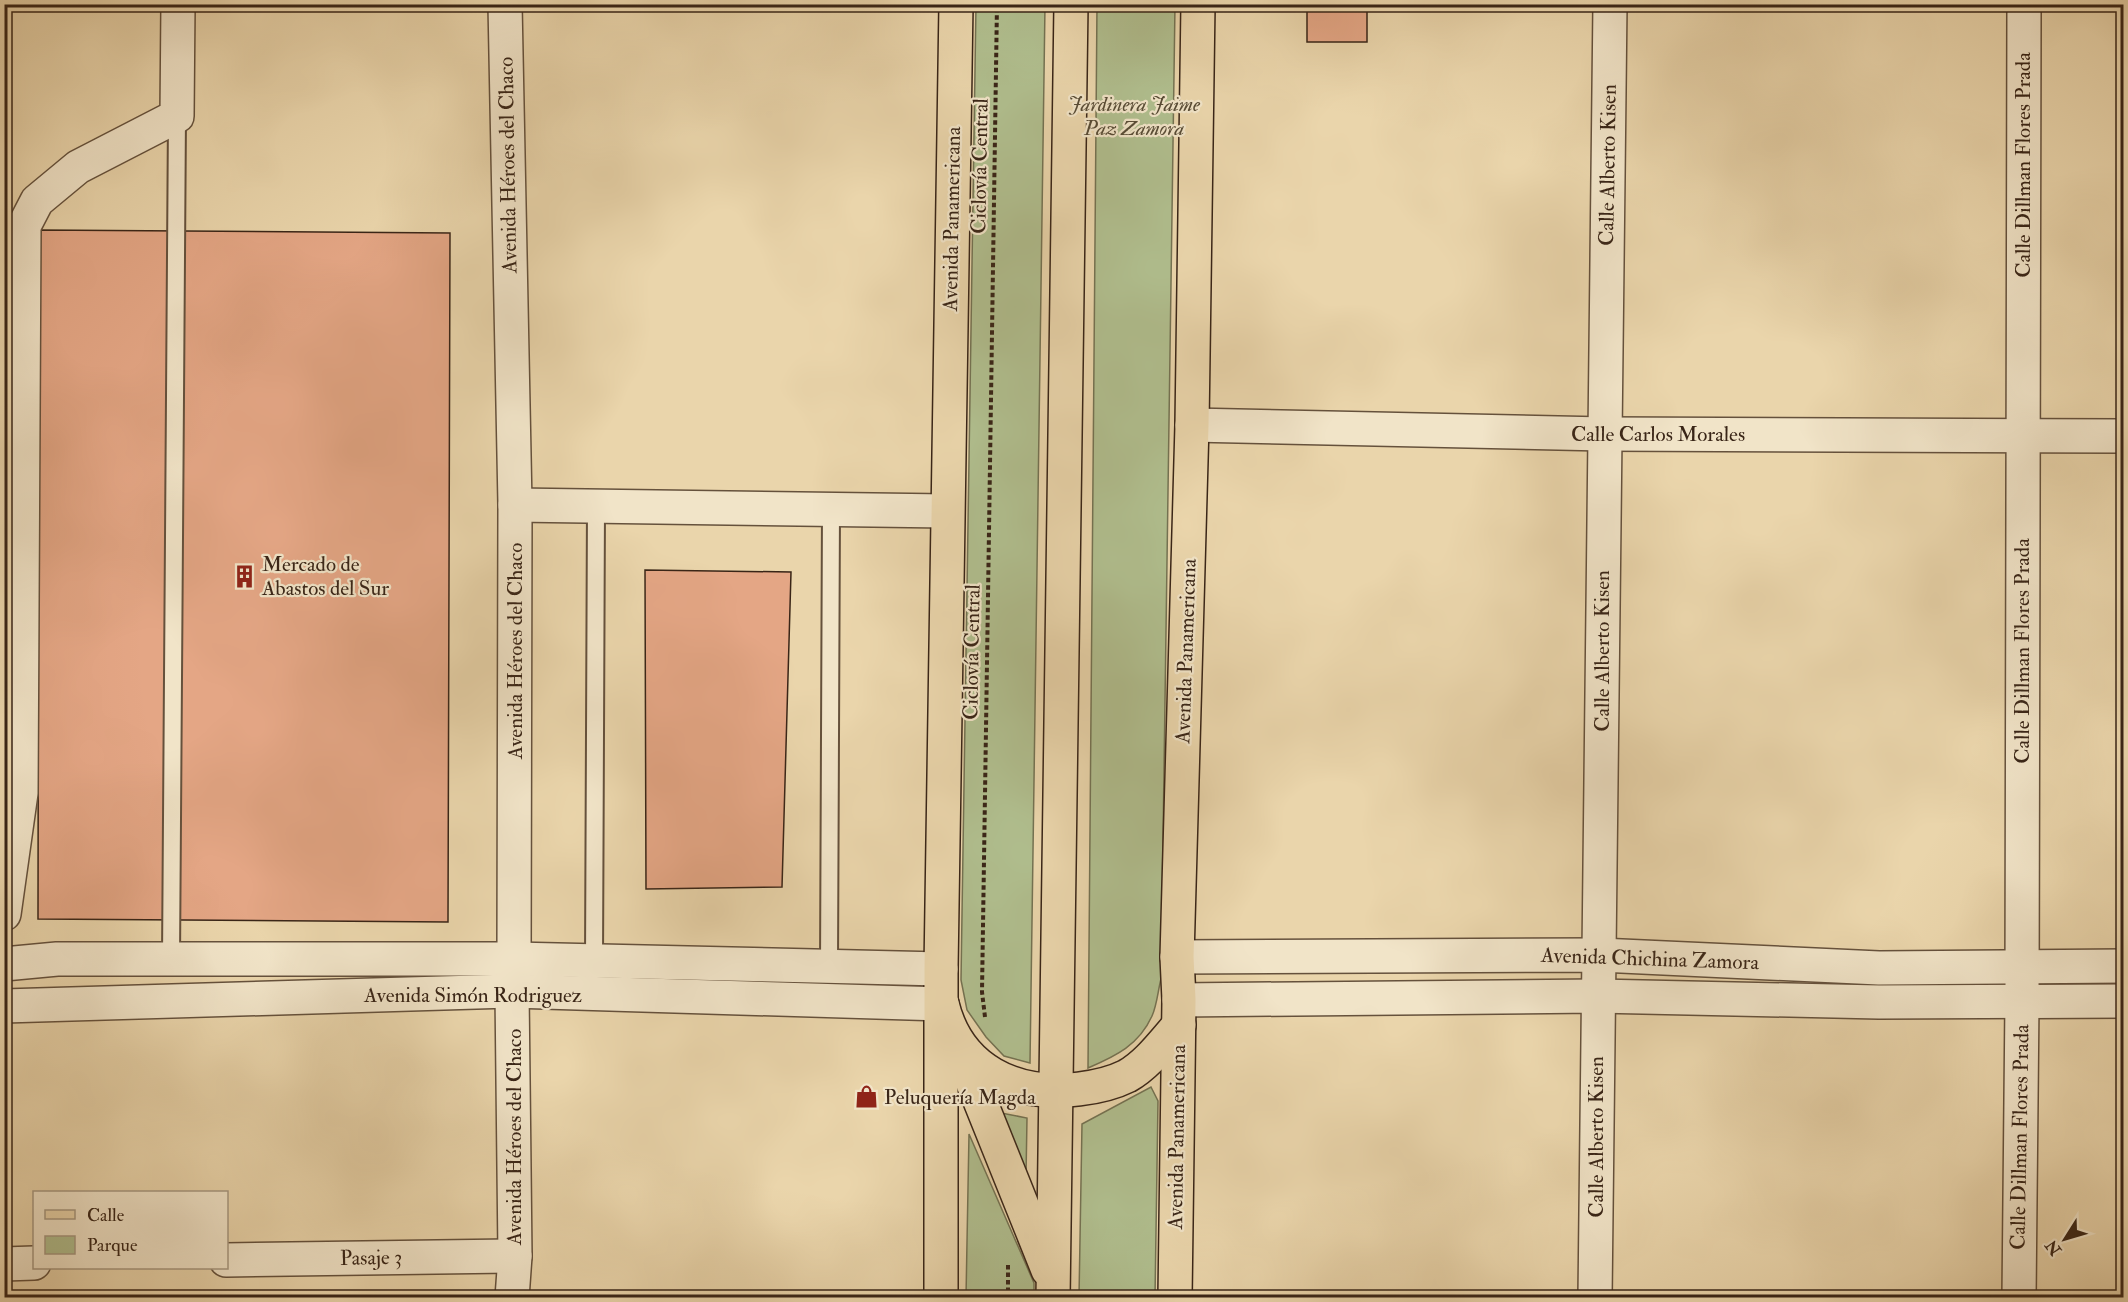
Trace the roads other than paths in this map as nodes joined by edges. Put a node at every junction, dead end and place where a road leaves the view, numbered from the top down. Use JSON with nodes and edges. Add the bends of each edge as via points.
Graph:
{"nodes":[{"id":1,"x":178,"y":4,"type":"edge"},
{"id":2,"x":505,"y":4,"type":"edge"},
{"id":3,"x":956,"y":4,"type":"edge"},
{"id":4,"x":1071,"y":4,"type":"edge"},
{"id":5,"x":1198,"y":4,"type":"edge"},
{"id":6,"x":1610,"y":4,"type":"edge"},
{"id":7,"x":2024,"y":4,"type":"edge"},
{"id":8,"x":177,"y":116,"type":"junction"},
{"id":9,"x":1192,"y":425,"type":"junction"},
{"id":10,"x":1604,"y":434,"type":"junction"},
{"id":11,"x":2022,"y":436,"type":"junction"},
{"id":12,"x":2124,"y":436,"type":"edge"},
{"id":13,"x":515,"y":505,"type":"junction"},
{"id":14,"x":596,"y":506,"type":"junction"},
{"id":15,"x":831,"y":509,"type":"junction"},
{"id":16,"x":947,"y":511,"type":"junction"},
{"id":17,"x":4,"y":914,"type":"edge"},
{"id":18,"x":1600,"y":955,"type":"junction"},
{"id":19,"x":1177,"y":957,"type":"junction"},
{"id":20,"x":171,"y":959,"type":"junction"},
{"id":21,"x":514,"y":959,"type":"junction"},
{"id":22,"x":594,"y":961,"type":"junction"},
{"id":23,"x":4,"y":964,"type":"edge"},
{"id":24,"x":829,"y":966,"type":"junction"},
{"id":25,"x":2124,"y":966,"type":"edge"},
{"id":26,"x":2022,"y":967,"type":"junction"},
{"id":27,"x":1880,"y":968,"type":"junction"},
{"id":28,"x":941,"y":969,"type":"junction"},
{"id":29,"x":512,"y":992,"type":"junction"},
{"id":30,"x":1597,"y":996,"type":"junction"},
{"id":31,"x":2022,"y":1001,"type":"junction"},
{"id":32,"x":2124,"y":1001,"type":"edge"},
{"id":33,"x":1879,"y":1002,"type":"junction"},
{"id":34,"x":942,"y":1004,"type":"junction"},
{"id":35,"x":4,"y":1006,"type":"edge"},
{"id":36,"x":1179,"y":1013,"type":"junction"},
{"id":37,"x":954,"y":1038,"type":"junction"},
{"id":38,"x":1056,"y":1092,"type":"junction"},
{"id":39,"x":515,"y":1256,"type":"junction"},
{"id":40,"x":228,"y":1260,"type":"edge"},
{"id":41,"x":33,"y":1263,"type":"edge"},
{"id":42,"x":4,"y":1264,"type":"edge"},
{"id":43,"x":1053,"y":1290,"type":"edge"},
{"id":44,"x":512,"y":1298,"type":"edge"},
{"id":45,"x":941,"y":1298,"type":"edge"},
{"id":46,"x":1175,"y":1298,"type":"edge"},
{"id":47,"x":1595,"y":1298,"type":"edge"},
{"id":48,"x":2019,"y":1298,"type":"edge"}],
"edges":[{"from":1,"to":8,"type":"street"},
{"from":2,"to":13,"type":"street","name":"Avenida Héroes del Chaco"},
{"from":3,"to":16,"type":"main road","name":"Avenida Panamericana"},
{"from":4,"to":38,"type":"main road"},
{"from":5,"to":9,"type":"main road","name":"Avenida Panamericana"},
{"from":6,"to":10,"type":"street","name":"Calle Alberto Kisen"},
{"from":7,"to":11,"type":"street","name":"Calle Dillman Flores Prada"},
{"from":8,"to":17,"type":"street","via":[[78,167],[37,201],[24,226],[21,793]]},
{"from":8,"to":20,"type":"lane"},
{"from":9,"to":10,"type":"street","name":"Calle Carlos Morales"},
{"from":9,"to":19,"type":"main road","name":"Avenida Panamericana"},
{"from":10,"to":11,"type":"street","name":"Calle Carlos Morales"},
{"from":10,"to":18,"type":"street","name":"Calle Alberto Kisen"},
{"from":11,"to":12,"type":"street","name":"Calle Carlos Morales"},
{"from":11,"to":26,"type":"street","name":"Calle Dillman Flores Prada"},
{"from":13,"to":14,"type":"street"},
{"from":13,"to":21,"type":"street","name":"Avenida Héroes del Chaco"},
{"from":14,"to":15,"type":"street"},
{"from":14,"to":22,"type":"lane"},
{"from":15,"to":16,"type":"street"},
{"from":15,"to":24,"type":"lane"},
{"from":16,"to":28,"type":"main road","name":"Avenida Panamericana"},
{"from":18,"to":19,"type":"street","name":"Avenida Chichina Zamora"},
{"from":18,"to":27,"type":"street","name":"Avenida Chichina Zamora"},
{"from":18,"to":30,"type":"street","name":"Calle Alberto Kisen"},
{"from":19,"to":36,"type":"main road","name":"Avenida Panamericana"},
{"from":20,"to":21,"type":"street","name":"Avenida Simón Rodriguez"},
{"from":20,"to":23,"type":"street","name":"Avenida Simón Rodriguez","via":[[57,959]]},
{"from":21,"to":22,"type":"street","name":"Avenida Simón Rodriguez"},
{"from":21,"to":29,"type":"street","name":"Avenida Héroes del Chaco"},
{"from":22,"to":24,"type":"street","name":"Avenida Simón Rodriguez"},
{"from":24,"to":28,"type":"street","name":"Avenida Simón Rodriguez"},
{"from":25,"to":26,"type":"street","name":"Avenida Chichina Zamora"},
{"from":26,"to":27,"type":"street","name":"Avenida Chichina Zamora"},
{"from":26,"to":31,"type":"street","name":"Calle Dillman Flores Prada"},
{"from":27,"to":33,"type":"street"},
{"from":28,"to":34,"type":"main road","name":"Avenida Panamericana"},
{"from":29,"to":34,"type":"street","name":"Avenida Simón Rodriguez"},
{"from":29,"to":35,"type":"street","name":"Avenida Simón Rodriguez"},
{"from":29,"to":39,"type":"street","name":"Avenida Héroes del Chaco"},
{"from":30,"to":33,"type":"street","name":"Avenida Chichina Zamora"},
{"from":30,"to":36,"type":"street","name":"Avenida Chichina Zamora"},
{"from":30,"to":47,"type":"street","name":"Calle Alberto Kisen"},
{"from":31,"to":32,"type":"street","name":"Avenida Chichina Zamora"},
{"from":31,"to":33,"type":"street","name":"Avenida Chichina Zamora"},
{"from":31,"to":48,"type":"street","name":"Calle Dillman Flores Prada"},
{"from":34,"to":37,"type":"main road"},
{"from":34,"to":45,"type":"main road","name":"Avenida Panamericana"},
{"from":36,"to":38,"type":"main road","via":[[1149,1060],[1127,1076],[1101,1087]]},
{"from":36,"to":46,"type":"main road","name":"Avenida Panamericana"},
{"from":37,"to":38,"type":"main road","via":[[993,1074],[1016,1086]]},
{"from":37,"to":43,"type":"main road"},
{"from":38,"to":43,"type":"main road"},
{"from":39,"to":40,"type":"street","name":"Pasaje 3"},
{"from":39,"to":44,"type":"street","name":"Avenida Héroes del Chaco"},
{"from":41,"to":42,"type":"street"}]}
